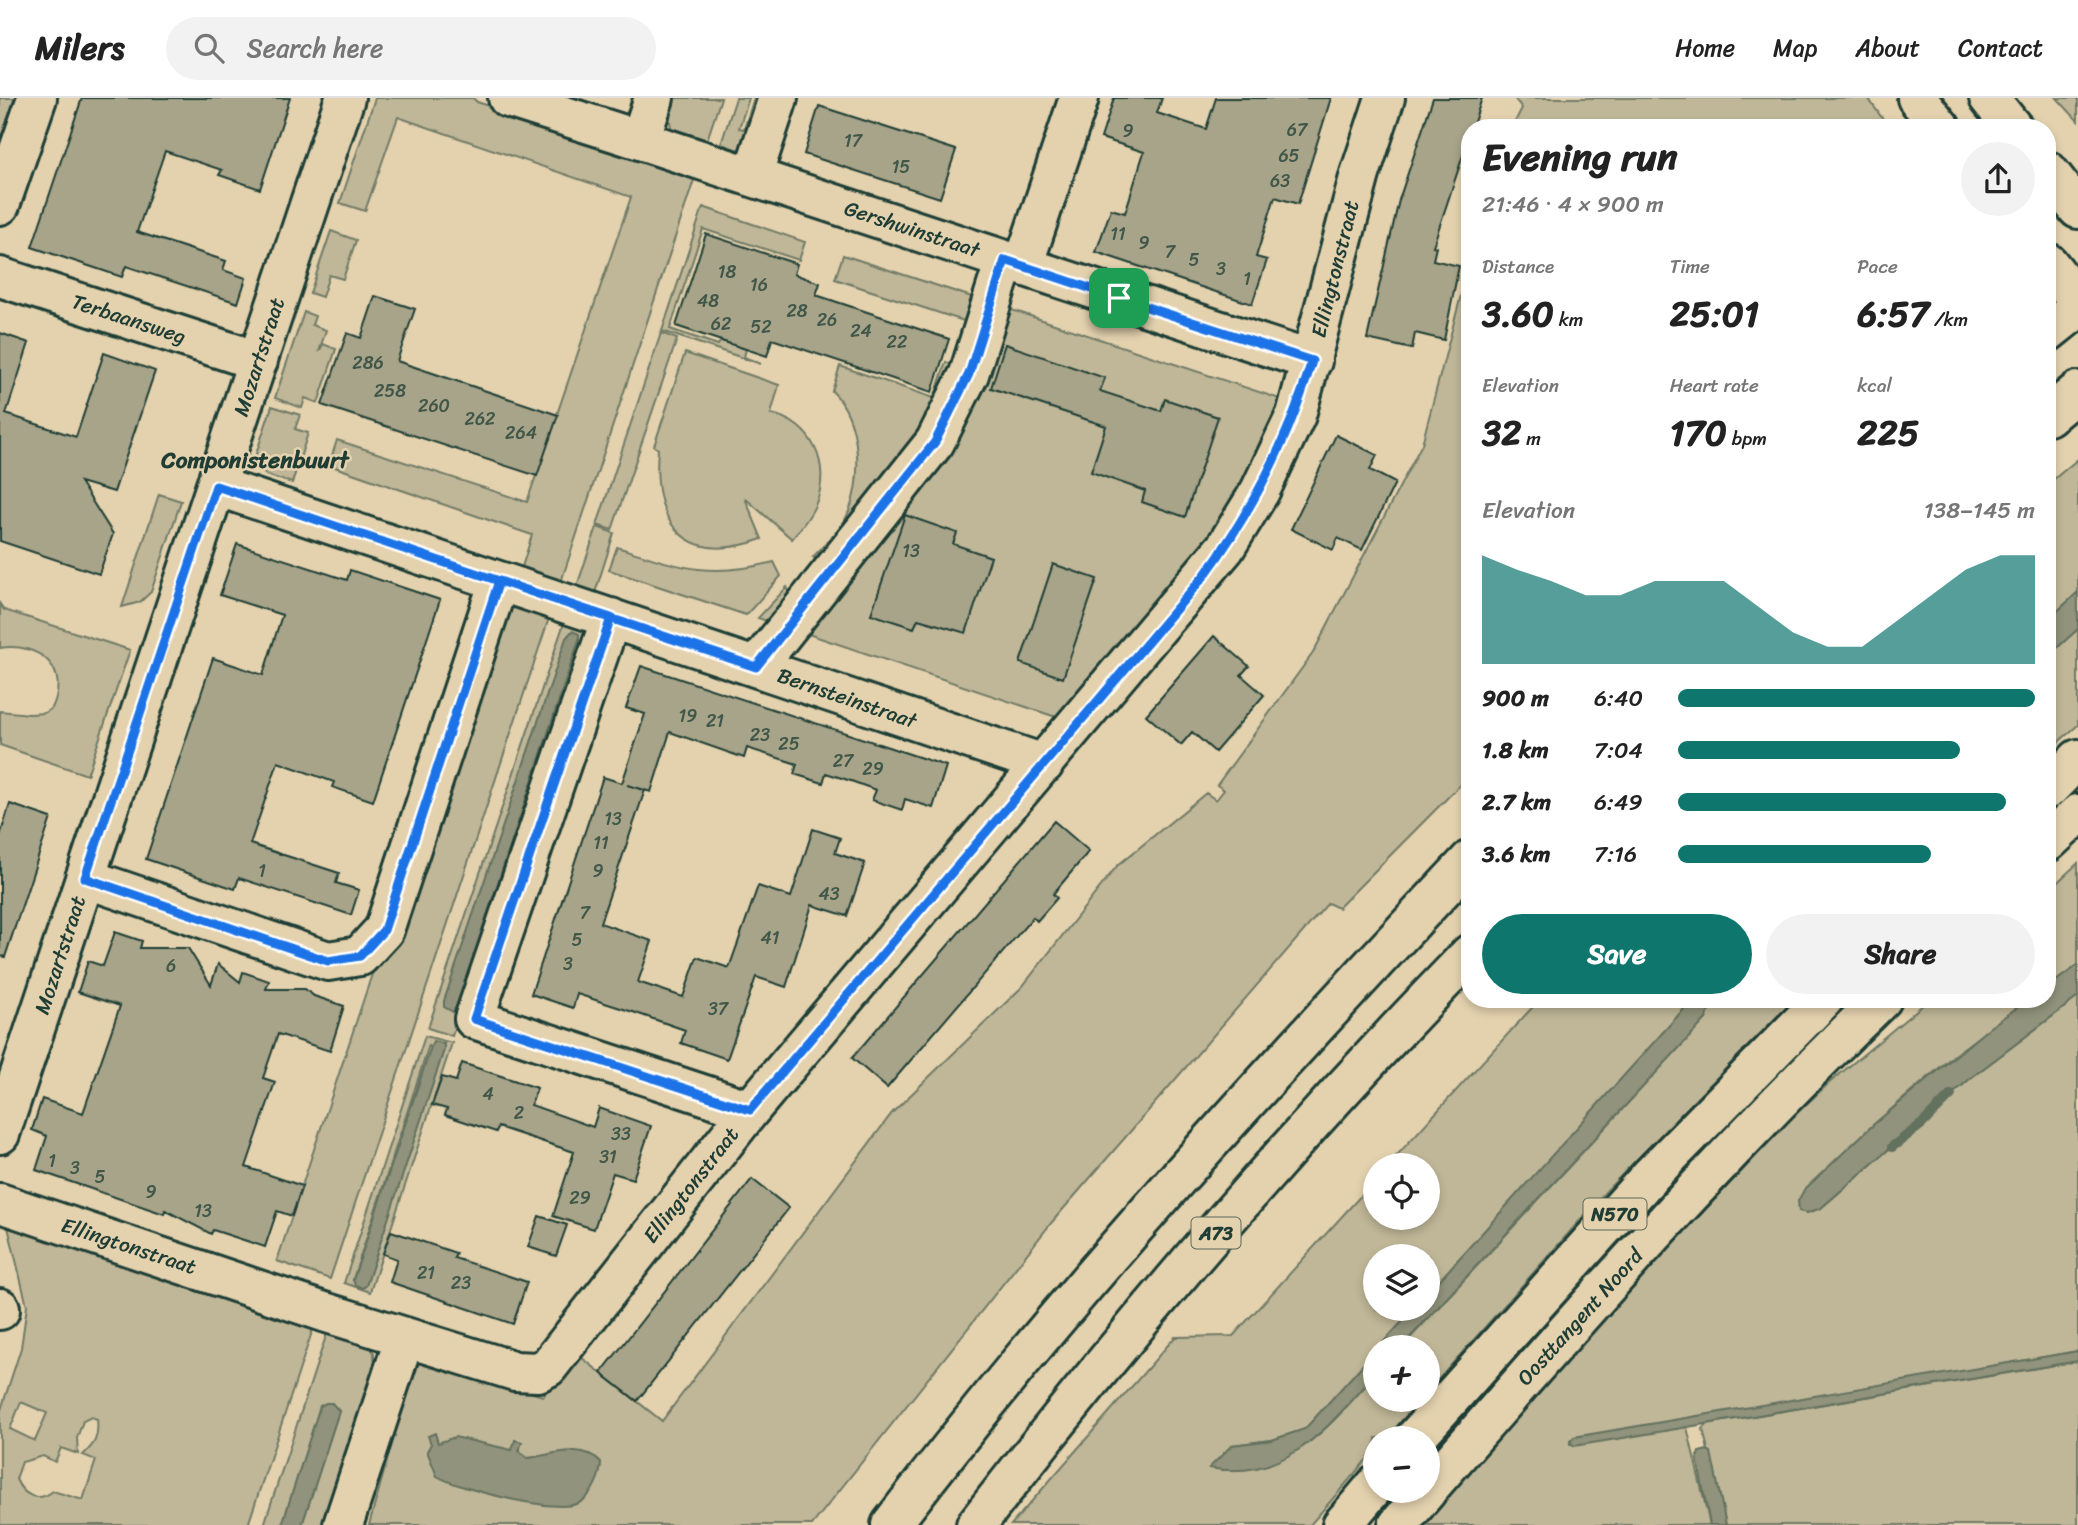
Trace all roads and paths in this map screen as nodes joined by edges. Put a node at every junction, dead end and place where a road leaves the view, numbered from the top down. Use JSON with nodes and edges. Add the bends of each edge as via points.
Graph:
{"nodes":[{"id":1,"x":37,"y":98,"type":"edge"},
{"id":2,"x":345,"y":98,"type":"edge"},
{"id":3,"x":508,"y":98,"type":"edge"},
{"id":4,"x":654,"y":98,"type":"edge"},
{"id":5,"x":778,"y":98,"type":"edge"},
{"id":6,"x":1079,"y":98,"type":"edge"},
{"id":7,"x":1385,"y":98,"type":"edge"},
{"id":8,"x":1917,"y":98,"type":"edge"},
{"id":9,"x":1989,"y":98,"type":"edge"},
{"id":10,"x":1934,"y":119,"type":"edge"},
{"id":11,"x":2006,"y":119,"type":"edge"},
{"id":12,"x":640,"y":140,"type":"junction"},
{"id":13,"x":752,"y":177,"type":"junction"},
{"id":14,"x":2056,"y":181,"type":"edge"},
{"id":15,"x":0,"y":205,"type":"edge"},
{"id":16,"x":2078,"y":209,"type":"edge"},
{"id":17,"x":1014,"y":263,"type":"junction"},
{"id":18,"x":2056,"y":273,"type":"edge"},
{"id":19,"x":0,"y":276,"type":"edge"},
{"id":20,"x":2078,"y":302,"type":"edge"},
{"id":21,"x":2078,"y":308,"type":"edge"},
{"id":22,"x":2056,"y":326,"type":"edge"},
{"id":23,"x":258,"y":361,"type":"junction"},
{"id":24,"x":1312,"y":361,"type":"junction"},
{"id":25,"x":2078,"y":391,"type":"edge"},
{"id":26,"x":2056,"y":409,"type":"edge"},
{"id":27,"x":216,"y":486,"type":"junction"},
{"id":28,"x":499,"y":581,"type":"junction"},
{"id":29,"x":611,"y":618,"type":"junction"},
{"id":30,"x":756,"y":667,"type":"junction"},
{"id":31,"x":2078,"y":759,"type":"edge"},
{"id":32,"x":1044,"y":764,"type":"junction"},
{"id":33,"x":2056,"y":781,"type":"edge"},
{"id":34,"x":2078,"y":814,"type":"edge"},
{"id":35,"x":2056,"y":835,"type":"edge"},
{"id":36,"x":1461,"y":870,"type":"edge"},
{"id":37,"x":85,"y":878,"type":"junction"},
{"id":38,"x":1461,"y":964,"type":"edge"},
{"id":39,"x":1815,"y":1008,"type":"edge"},
{"id":40,"x":1873,"y":1008,"type":"edge"},
{"id":41,"x":750,"y":1110,"type":"junction"},
{"id":42,"x":0,"y":1135,"type":"edge"},
{"id":43,"x":0,"y":1203,"type":"edge"},
{"id":44,"x":405,"y":1337,"type":"junction"},
{"id":45,"x":1426,"y":1426,"type":"edge"},
{"id":46,"x":1440,"y":1475,"type":"edge"},
{"id":47,"x":1363,"y":1500,"type":"edge"},
{"id":48,"x":1416,"y":1503,"type":"edge"},
{"id":49,"x":343,"y":1525,"type":"edge"},
{"id":50,"x":891,"y":1525,"type":"edge"},
{"id":51,"x":976,"y":1525,"type":"edge"},
{"id":52,"x":1342,"y":1525,"type":"edge"},
{"id":53,"x":1398,"y":1525,"type":"edge"}],
"edges":[{"from":1,"to":15,"type":"main road"},
{"from":2,"to":23,"type":"main road","name":"Mozartstraat"},
{"from":3,"to":12,"type":"main road","name":"Gershwinstraat"},
{"from":4,"to":12,"type":"main road"},
{"from":5,"to":13,"type":"main road"},
{"from":6,"to":17,"type":"main road"},
{"from":7,"to":24,"type":"main road","name":"Ellingtonstraat","via":[[1360,174]]},
{"from":8,"to":10,"type":"main road"},
{"from":9,"to":11,"type":"main road"},
{"from":12,"to":13,"type":"main road","name":"Gershwinstraat"},
{"from":13,"to":17,"type":"main road","name":"Gershwinstraat"},
{"from":14,"to":16,"type":"main road"},
{"from":17,"to":24,"type":"main road","name":"Gershwinstraat"},
{"from":17,"to":30,"type":"main road","via":[[969,374],[935,442]]},
{"from":18,"to":20,"type":"main road"},
{"from":19,"to":23,"type":"main road","name":"Terbaansweg"},
{"from":21,"to":22,"type":"main road"},
{"from":23,"to":27,"type":"main road","name":"Mozartstraat"},
{"from":24,"to":32,"type":"main road","name":"Ellingtonstraat","via":[[1277,458],[1225,548]]},
{"from":25,"to":26,"type":"main road"},
{"from":27,"to":28,"type":"main road","name":"Bernsteinstraat"},
{"from":27,"to":37,"type":"main road","name":"Mozartstraat"},
{"from":28,"to":29,"type":"main road","name":"Bernsteinstraat"},
{"from":28,"to":37,"type":"main road","via":[[384,930],[360,956],[328,961]]},
{"from":29,"to":30,"type":"main road","name":"Bernsteinstraat"},
{"from":29,"to":41,"type":"main road","via":[[474,1019]]},
{"from":30,"to":32,"type":"main road","name":"Bernsteinstraat"},
{"from":31,"to":33,"type":"main road"},
{"from":32,"to":41,"type":"main road","name":"Ellingtonstraat"},
{"from":34,"to":35,"type":"main road"},
{"from":36,"to":50,"type":"main road","via":[[1162,1193]]},
{"from":37,"to":42,"type":"main road","name":"Mozartstraat"},
{"from":38,"to":51,"type":"main road","number":"A73","via":[[1196,1256]]},
{"from":39,"to":45,"type":"main road","name":"Oosttangent Noord","number":"N570","via":[[1651,1175]]},
{"from":40,"to":46,"type":"main road","name":"Oosttangent Noord","number":"N570","via":[[1654,1235]]},
{"from":41,"to":44,"type":"main road","name":"Ellingtonstraat","via":[[548,1367],[538,1372],[515,1371]]},
{"from":43,"to":44,"type":"main road","name":"Ellingtonstraat"},
{"from":44,"to":49,"type":"main road"},
{"from":47,"to":52,"type":"main road"},
{"from":48,"to":53,"type":"main road","name":"Oosttangent Noord","number":"N570"}]}
